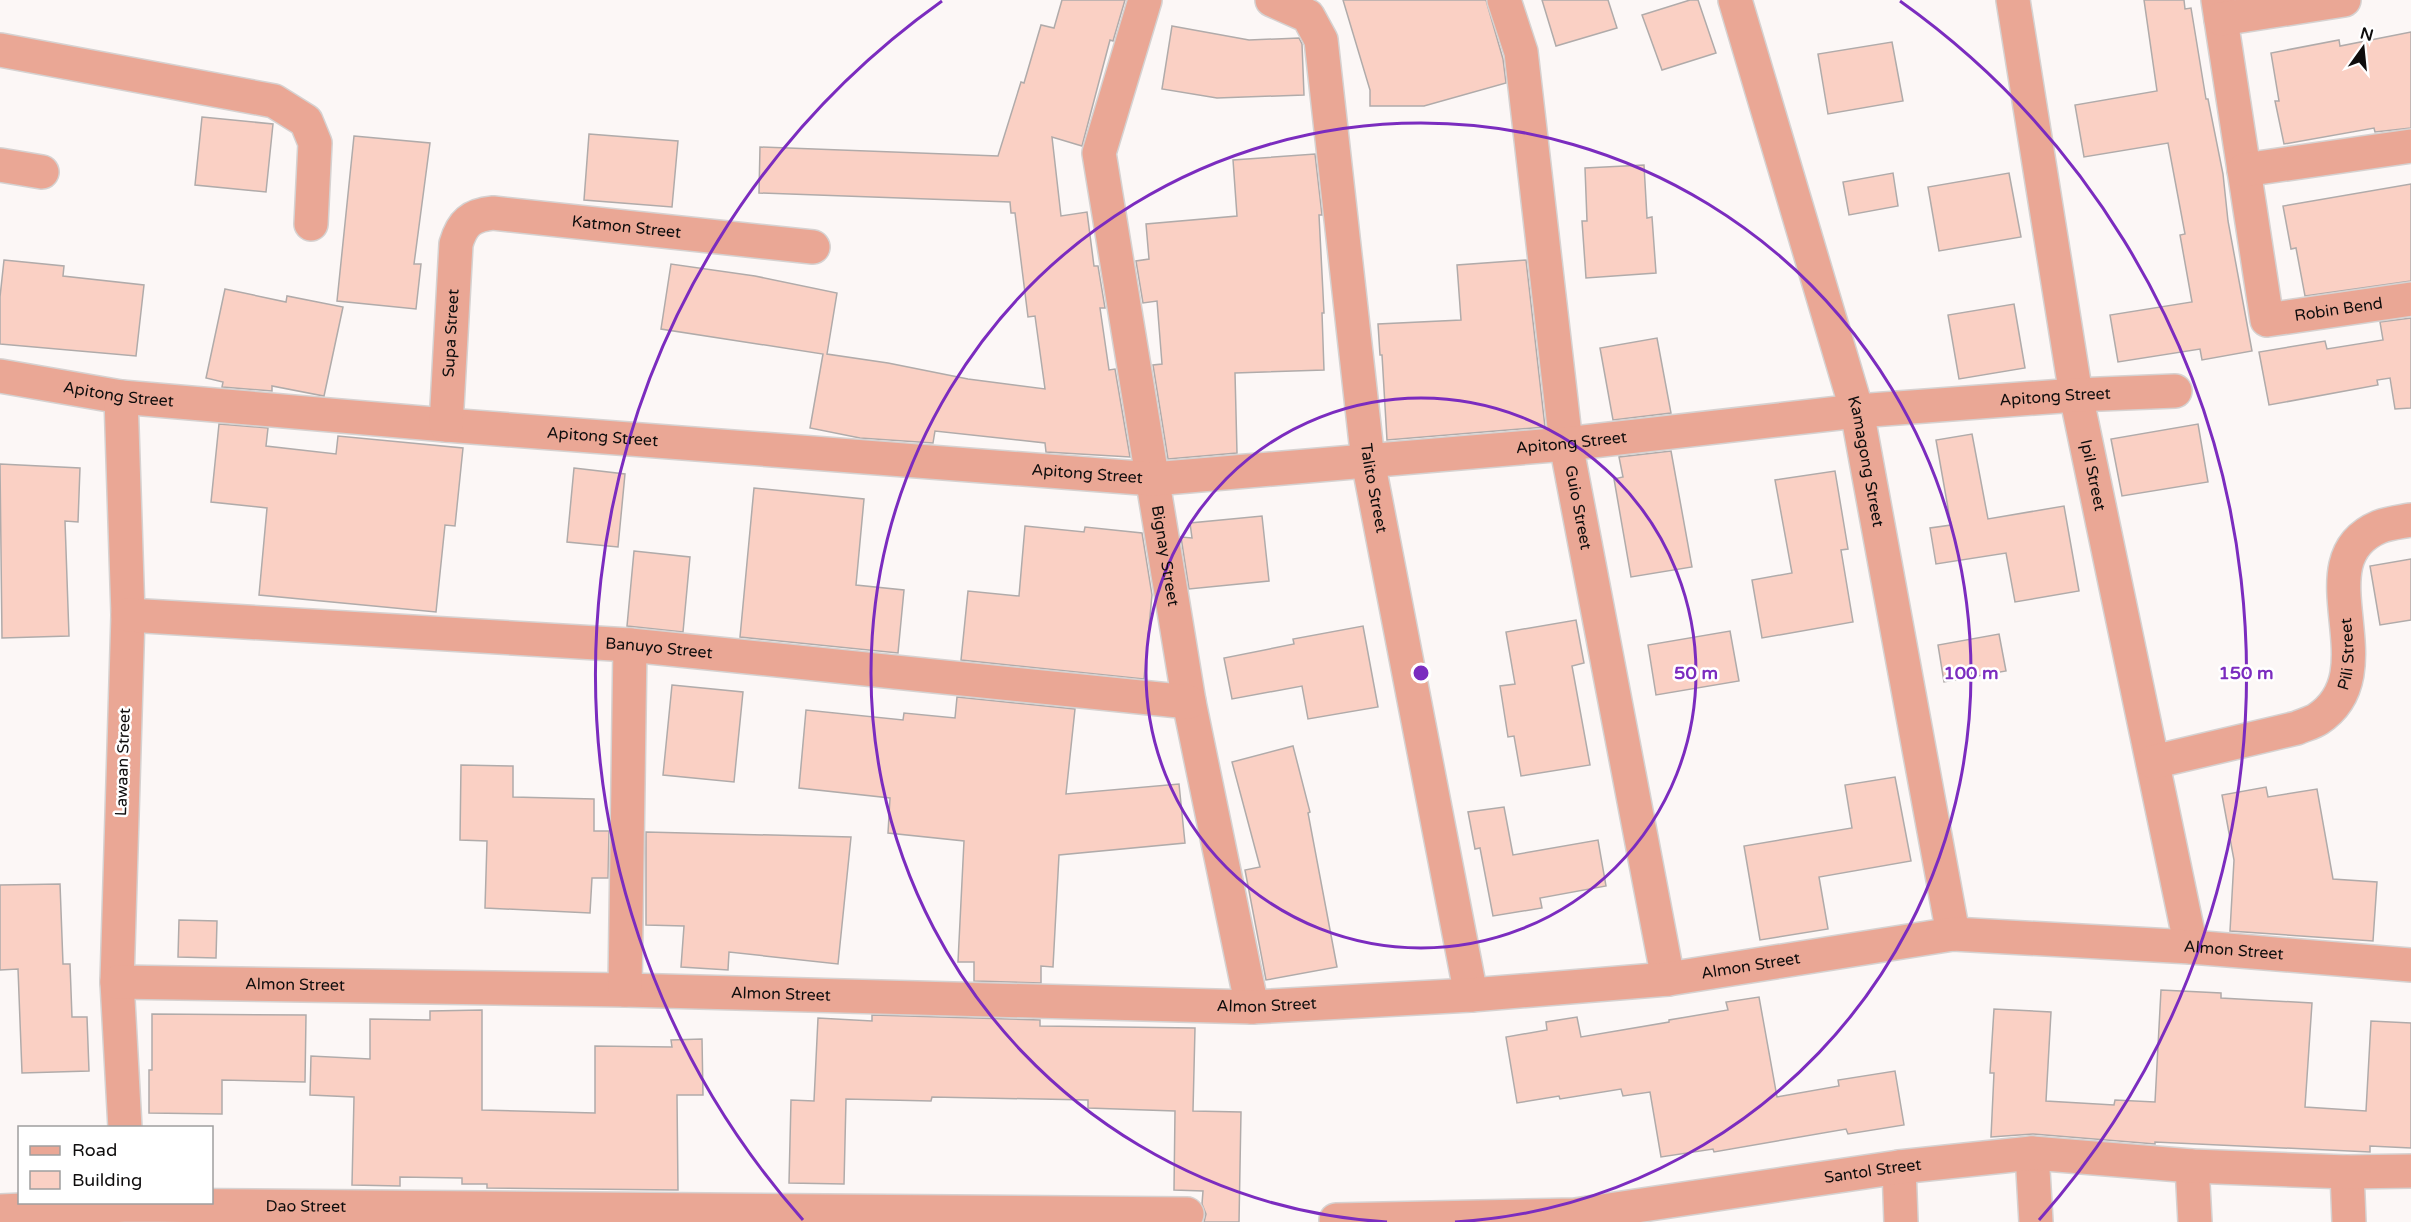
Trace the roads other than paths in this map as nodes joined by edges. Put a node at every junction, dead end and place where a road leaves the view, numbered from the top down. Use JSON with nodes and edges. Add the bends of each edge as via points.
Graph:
{"nodes":[{"id":1,"x":1145,"y":0,"type":"edge"},
{"id":2,"x":1272,"y":0,"type":"edge"},
{"id":3,"x":1504,"y":0,"type":"edge"},
{"id":4,"x":1735,"y":0,"type":"edge"},
{"id":5,"x":2013,"y":0,"type":"edge"},
{"id":6,"x":2344,"y":0,"type":"edge"},
{"id":7,"x":2220,"y":10,"type":"edge"},
{"id":8,"x":0,"y":50,"type":"edge"},
{"id":9,"x":2411,"y":146,"type":"edge"},
{"id":10,"x":0,"y":165,"type":"edge"},
{"id":11,"x":2244,"y":170,"type":"junction"},
{"id":12,"x":42,"y":172,"type":"dead end"},
{"id":13,"x":311,"y":224,"type":"dead end"},
{"id":14,"x":456,"y":243,"type":"joint"},
{"id":15,"x":813,"y":247,"type":"dead end"},
{"id":16,"x":2411,"y":299,"type":"edge"},
{"id":17,"x":0,"y":376,"type":"edge"},
{"id":18,"x":2175,"y":391,"type":"dead end"},
{"id":19,"x":2076,"y":395,"type":"junction"},
{"id":20,"x":121,"y":397,"type":"junction"},
{"id":21,"x":1857,"y":411,"type":"junction"},
{"id":22,"x":446,"y":425,"type":"junction"},
{"id":23,"x":1566,"y":444,"type":"junction"},
{"id":24,"x":1368,"y":461,"type":"junction"},
{"id":25,"x":1153,"y":479,"type":"junction"},
{"id":26,"x":2411,"y":520,"type":"edge"},
{"id":27,"x":128,"y":615,"type":"junction"},
{"id":28,"x":630,"y":645,"type":"junction"},
{"id":29,"x":1190,"y":702,"type":"junction"},
{"id":30,"x":2152,"y":762,"type":"junction"},
{"id":31,"x":1953,"y":934,"type":"junction"},
{"id":32,"x":2191,"y":947,"type":"junction"},
{"id":33,"x":2411,"y":966,"type":"edge"},
{"id":34,"x":1668,"y":979,"type":"junction"},
{"id":35,"x":117,"y":982,"type":"junction"},
{"id":36,"x":625,"y":990,"type":"junction"},
{"id":37,"x":1471,"y":995,"type":"junction"},
{"id":38,"x":1252,"y":1007,"type":"junction"},
{"id":39,"x":125,"y":1126,"type":"edge"},
{"id":40,"x":2032,"y":1154,"type":"junction"},
{"id":41,"x":2192,"y":1166,"type":"junction"},
{"id":42,"x":1899,"y":1167,"type":"junction"},
{"id":43,"x":2411,"y":1171,"type":"edge"},
{"id":44,"x":2347,"y":1172,"type":"junction"},
{"id":45,"x":129,"y":1204,"type":"edge"},
{"id":46,"x":1709,"y":1208,"type":"edge"},
{"id":47,"x":0,"y":1211,"type":"edge"},
{"id":48,"x":1187,"y":1214,"type":"dead end"},
{"id":49,"x":1094,"y":1218,"type":"edge"},
{"id":50,"x":1575,"y":1218,"type":"edge"},
{"id":51,"x":1336,"y":1220,"type":"dead end"},
{"id":52,"x":1423,"y":1221,"type":"edge"},
{"id":53,"x":1902,"y":1222,"type":"edge"},
{"id":54,"x":2036,"y":1222,"type":"edge"},
{"id":55,"x":2195,"y":1222,"type":"edge"},
{"id":56,"x":2349,"y":1222,"type":"edge"}],
"edges":[{"from":1,"to":25,"type":"street","name":"Bignay Street","via":[[1100,153]]},
{"from":2,"to":24,"type":"street","name":"Talito Street","via":[[1308,16],[1322,40]]},
{"from":3,"to":23,"type":"street","name":"Guio Street","via":[[1521,52]]},
{"from":4,"to":21,"type":"street","name":"Kamagong Street"},
{"from":5,"to":19,"type":"street","name":"Ipil Street"},
{"from":6,"to":7,"type":"street"},
{"from":7,"to":11,"type":"street"},
{"from":8,"to":13,"type":"street","via":[[274,101],[306,121],[315,143]]},
{"from":9,"to":11,"type":"street"},
{"from":10,"to":12,"type":"street"},
{"from":11,"to":16,"type":"street","name":"Robin Bend","via":[[2267,320]]},
{"from":14,"to":15,"type":"street","name":"Katmon Street","via":[[467,220],[493,213]]},
{"from":14,"to":22,"type":"street","name":"Supa Street"},
{"from":17,"to":20,"type":"street","name":"Apitong Street"},
{"from":18,"to":19,"type":"street","name":"Apitong Street"},
{"from":19,"to":21,"type":"street","name":"Apitong Street"},
{"from":19,"to":30,"type":"street","name":"Ipil Street"},
{"from":20,"to":22,"type":"street","name":"Apitong Street"},
{"from":20,"to":27,"type":"street","name":"Lawaan Street"},
{"from":21,"to":23,"type":"street","name":"Apitong Street"},
{"from":21,"to":31,"type":"street","name":"Kamagong Street"},
{"from":22,"to":25,"type":"street","name":"Apitong Street"},
{"from":23,"to":24,"type":"street","name":"Apitong Street"},
{"from":23,"to":34,"type":"street","name":"Guio Street"},
{"from":24,"to":25,"type":"street","name":"Apitong Street"},
{"from":24,"to":37,"type":"street","name":"Talito Street"},
{"from":25,"to":29,"type":"street","name":"Bignay Street"},
{"from":26,"to":30,"type":"street","name":"Pili Street","via":[[2380,526],[2365,535],[2344,566],[2348,674],[2334,703],[2318,718],[2297,728]]},
{"from":27,"to":28,"type":"street","name":"Banuyo Street"},
{"from":27,"to":35,"type":"street","name":"Lawaan Street"},
{"from":28,"to":29,"type":"street","name":"Banuyo Street"},
{"from":28,"to":36,"type":"street"},
{"from":29,"to":38,"type":"street","name":"Bignay Street"},
{"from":30,"to":32,"type":"street","name":"Ipil Street"},
{"from":31,"to":32,"type":"street","name":"Almon Street"},
{"from":31,"to":34,"type":"street","name":"Almon Street"},
{"from":32,"to":33,"type":"street","name":"Almon Street"},
{"from":34,"to":37,"type":"street","name":"Almon Street"},
{"from":35,"to":36,"type":"street","name":"Almon Street"},
{"from":35,"to":39,"type":"street","name":"Lawaan Street"},
{"from":36,"to":38,"type":"street","name":"Almon Street"},
{"from":37,"to":38,"type":"street","name":"Almon Street"},
{"from":40,"to":41,"type":"street","name":"Santol Street"},
{"from":40,"to":42,"type":"street","name":"Santol Street"},
{"from":40,"to":54,"type":"street"},
{"from":41,"to":44,"type":"street","name":"Santol Street"},
{"from":41,"to":55,"type":"street"},
{"from":42,"to":46,"type":"street","name":"Santol Street"},
{"from":42,"to":53,"type":"street"},
{"from":43,"to":44,"type":"street","name":"Santol Street"},
{"from":44,"to":56,"type":"street"},
{"from":45,"to":47,"type":"street","name":"Dao Street"},
{"from":45,"to":49,"type":"street","name":"Dao Street"},
{"from":46,"to":50,"type":"street","name":"Santol Street"},
{"from":48,"to":49,"type":"street","name":"Dao Street"},
{"from":50,"to":52,"type":"street","name":"Santol Street"},
{"from":51,"to":52,"type":"street","name":"Santol Street"}]}
